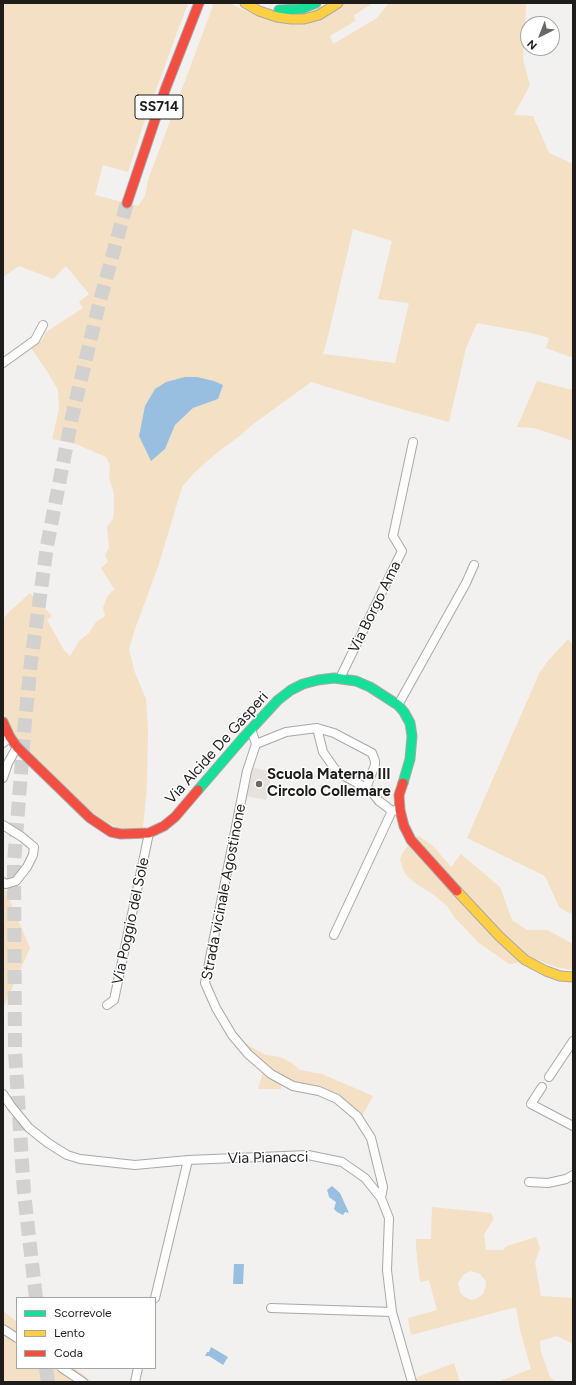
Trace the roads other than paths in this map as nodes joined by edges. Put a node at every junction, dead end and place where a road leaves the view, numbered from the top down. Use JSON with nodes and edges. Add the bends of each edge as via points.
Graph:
{"nodes":[{"id":1,"x":206,"y":3,"type":"edge"},
{"id":2,"x":246,"y":3,"type":"edge"},
{"id":3,"x":316,"y":3,"type":"edge"},
{"id":4,"x":338,"y":3,"type":"edge"},
{"id":5,"x":196,"y":5,"type":"edge"},
{"id":6,"x":128,"y":204,"type":"tunnel mouth"},
{"id":7,"x":43,"y":325,"type":"dead end"},
{"id":8,"x":3,"y":363,"type":"edge"},
{"id":9,"x":413,"y":442,"type":"dead end"},
{"id":10,"x":474,"y":565,"type":"dead end"},
{"id":11,"x":340,"y":678,"type":"junction"},
{"id":12,"x":398,"y":705,"type":"junction"},
{"id":13,"x":3,"y":722,"type":"edge"},
{"id":14,"x":317,"y":728,"type":"junction"},
{"id":15,"x":251,"y":729,"type":"junction"},
{"id":16,"x":6,"y":740,"type":"edge"},
{"id":17,"x":256,"y":744,"type":"junction"},
{"id":18,"x":17,"y":747,"type":"junction"},
{"id":19,"x":3,"y":778,"type":"edge"},
{"id":20,"x":366,"y":788,"type":"junction"},
{"id":21,"x":396,"y":810,"type":"junction"},
{"id":22,"x":3,"y":825,"type":"edge"},
{"id":23,"x":150,"y":833,"type":"junction"},
{"id":24,"x":3,"y":882,"type":"edge"},
{"id":25,"x":334,"y":935,"type":"dead end"},
{"id":26,"x":573,"y":978,"type":"edge"},
{"id":27,"x":107,"y":1005,"type":"dead end"},
{"id":28,"x":573,"y":1041,"type":"edge"},
{"id":29,"x":548,"y":1077,"type":"dead end"},
{"id":30,"x":542,"y":1087,"type":"dead end"},
{"id":31,"x":3,"y":1094,"type":"edge"},
{"id":32,"x":573,"y":1126,"type":"edge"},
{"id":33,"x":188,"y":1160,"type":"junction"},
{"id":34,"x":573,"y":1176,"type":"edge"},
{"id":35,"x":529,"y":1182,"type":"dead end"},
{"id":36,"x":381,"y":1198,"type":"junction"},
{"id":37,"x":155,"y":1297,"type":"edge"},
{"id":38,"x":272,"y":1308,"type":"dead end"},
{"id":39,"x":392,"y":1312,"type":"junction"},
{"id":40,"x":3,"y":1329,"type":"edge"},
{"id":41,"x":16,"y":1337,"type":"edge"},
{"id":42,"x":64,"y":1369,"type":"edge"},
{"id":43,"x":138,"y":1369,"type":"edge"},
{"id":44,"x":83,"y":1382,"type":"edge"},
{"id":45,"x":135,"y":1382,"type":"edge"},
{"id":46,"x":412,"y":1382,"type":"edge"}],
"edges":[{"from":1,"to":5,"type":"main road"},
{"from":2,"to":3,"type":"main road","via":[[286,10],[301,9]]},
{"from":2,"to":4,"type":"main road","via":[[259,11],[291,19],[314,16]]},
{"from":5,"to":6,"type":"main road","number":"SS714","via":[[177,44],[178,57]]},
{"from":7,"to":8,"type":"street","via":[[35,340]]},
{"from":9,"to":11,"type":"street","name":"Via Borgo Ama","via":[[393,536],[402,551]]},
{"from":10,"to":12,"type":"street"},
{"from":11,"to":12,"type":"main road","name":"Via Alcide De Gasperi","via":[[370,687]]},
{"from":11,"to":15,"type":"main road","name":"Via Alcide De Gasperi","via":[[318,680],[291,690]]},
{"from":12,"to":21,"type":"main road","name":"Via Alcide De Gasperi","via":[[410,722],[412,736],[410,759]]},
{"from":13,"to":16,"type":"main road","name":"Via Alcide De Gasperi"},
{"from":14,"to":17,"type":"street","via":[[286,732]]},
{"from":14,"to":20,"type":"street","via":[[323,752],[337,772]]},
{"from":14,"to":20,"type":"street","via":[[334,733],[372,753],[375,765]]},
{"from":15,"to":17,"type":"street"},
{"from":15,"to":23,"type":"main road","name":"Via Alcide De Gasperi","via":[[175,817]]},
{"from":16,"to":18,"type":"main road","name":"Via Alcide De Gasperi"},
{"from":17,"to":36,"type":"street","name":"Strada vicinale Agostinone","via":[[247,771],[205,983],[232,1035],[248,1054],[271,1074],[293,1086],[319,1091],[337,1099],[357,1116],[371,1138],[383,1187]]},
{"from":18,"to":19,"type":"street"},
{"from":18,"to":23,"type":"main road","name":"Via Alcide De Gasperi","via":[[103,828],[121,834]]},
{"from":20,"to":21,"type":"street"},
{"from":21,"to":25,"type":"street","name":"Via Alcide De Gasperi"},
{"from":21,"to":26,"type":"main road","name":"Via Alcide De Gasperi","via":[[412,840],[525,960],[546,971]]},
{"from":22,"to":24,"type":"street","via":[[34,847],[27,867],[16,881],[6,884]]},
{"from":23,"to":27,"type":"street","name":"Via Poggio del Sole","via":[[114,1000]]},
{"from":28,"to":29,"type":"street"},
{"from":30,"to":32,"type":"street","via":[[531,1104]]},
{"from":31,"to":33,"type":"street","name":"Via Pianacci","via":[[29,1128],[67,1155],[80,1159],[135,1165]]},
{"from":33,"to":36,"type":"street","name":"Via Pianacci","via":[[308,1155],[342,1162],[365,1178]]},
{"from":33,"to":37,"type":"street"},
{"from":34,"to":35,"type":"street","via":[[548,1182]]},
{"from":36,"to":39,"type":"street","name":"Via Pianacci","via":[[389,1218],[387,1270]]},
{"from":38,"to":39,"type":"street"},
{"from":39,"to":46,"type":"street","name":"Via Pianacci"},
{"from":40,"to":41,"type":"street"},
{"from":42,"to":44,"type":"street"},
{"from":43,"to":45,"type":"street"}]}
